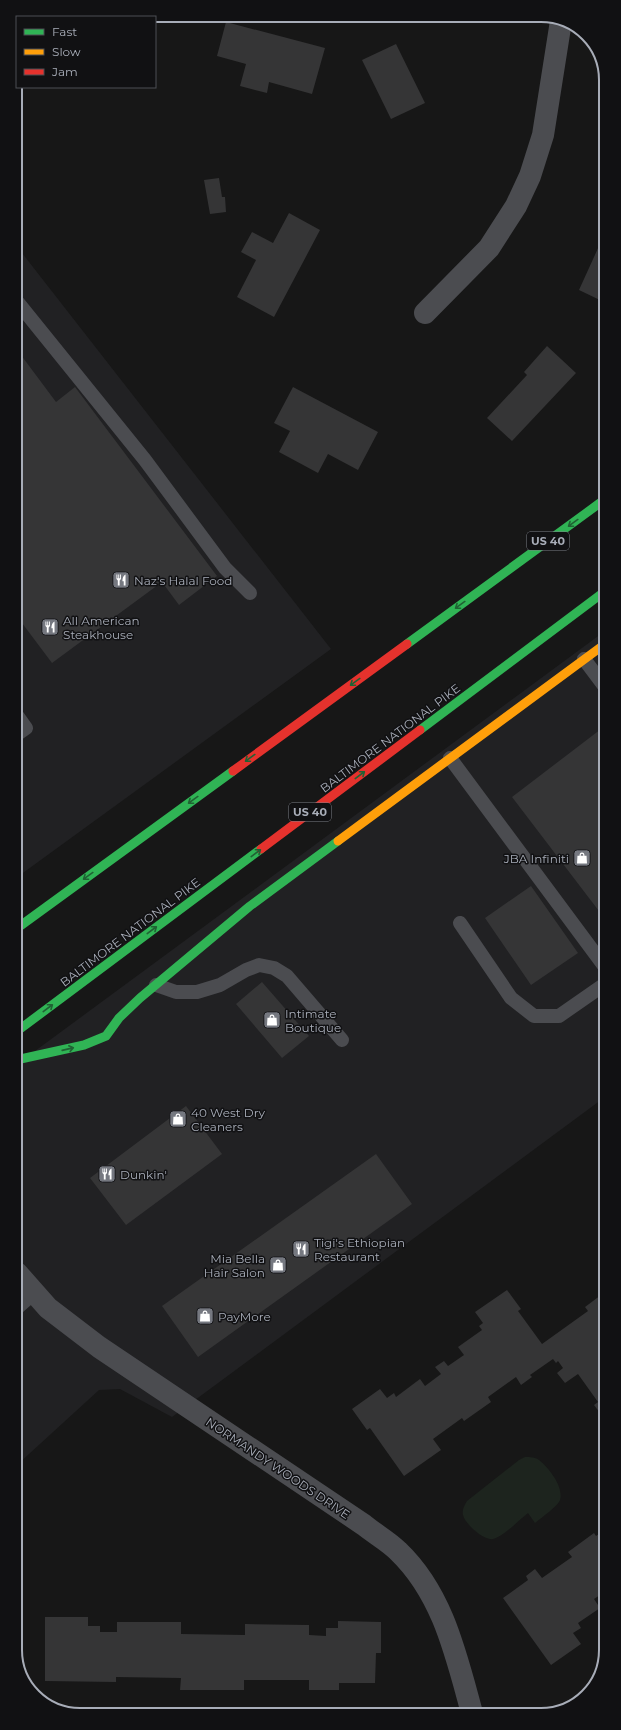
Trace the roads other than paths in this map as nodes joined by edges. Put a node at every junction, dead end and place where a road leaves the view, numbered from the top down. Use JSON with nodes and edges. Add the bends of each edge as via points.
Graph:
{"nodes":[{"id":1,"x":560,"y":25,"type":"edge"},
{"id":2,"x":22,"y":308,"type":"edge"},
{"id":3,"x":425,"y":313,"type":"dead end"},
{"id":4,"x":599,"y":504,"type":"edge"},
{"id":5,"x":250,"y":593,"type":"dead end"},
{"id":6,"x":599,"y":596,"type":"edge"},
{"id":7,"x":599,"y":648,"type":"edge"},
{"id":8,"x":584,"y":659,"type":"junction"},
{"id":9,"x":599,"y":679,"type":"edge"},
{"id":10,"x":22,"y":722,"type":"edge"},
{"id":11,"x":22,"y":731,"type":"edge"},
{"id":12,"x":450,"y":758,"type":"junction"},
{"id":13,"x":460,"y":923,"type":"dead end"},
{"id":14,"x":22,"y":925,"type":"edge"},
{"id":15,"x":599,"y":959,"type":"edge"},
{"id":16,"x":156,"y":985,"type":"junction"},
{"id":17,"x":599,"y":988,"type":"edge"},
{"id":18,"x":22,"y":1028,"type":"edge"},
{"id":19,"x":342,"y":1040,"type":"dead end"},
{"id":20,"x":22,"y":1059,"type":"edge"},
{"id":21,"x":22,"y":1279,"type":"edge"},
{"id":22,"x":34,"y":1293,"type":"junction"},
{"id":23,"x":22,"y":1304,"type":"edge"},
{"id":24,"x":471,"y":1708,"type":"edge"}],
"edges":[{"from":1,"to":3,"type":"street","via":[[542,135],[528,182],[489,248]]},
{"from":2,"to":5,"type":"lane","via":[[145,460],[225,568]]},
{"from":4,"to":14,"type":"main road","number":"US 40","one_way":true},
{"from":18,"to":6,"type":"main road","name":"BALTIMORE NATIONAL PIKE","number":"US 40","one_way":true},
{"from":7,"to":8,"type":"main road"},
{"from":8,"to":9,"type":"lane"},
{"from":8,"to":12,"type":"main road"},
{"from":10,"to":11,"type":"lane","via":[[26,728]]},
{"from":12,"to":15,"type":"lane"},
{"from":12,"to":16,"type":"main road","via":[[250,906]]},
{"from":13,"to":17,"type":"lane","via":[[511,998],[534,1016],[559,1016]]},
{"from":16,"to":19,"type":"lane","via":[[176,992],[197,992],[220,985],[259,965],[274,968],[287,976]]},
{"from":20,"to":16,"type":"main road","one_way":true,"via":[[84,1045],[106,1036],[119,1018]]},
{"from":21,"to":22,"type":"street","name":"NORMANDY WOODS DRIVE"},
{"from":22,"to":23,"type":"lane"},
{"from":22,"to":24,"type":"street","name":"NORMANDY WOODS DRIVE","via":[[48,1308],[99,1347],[364,1525],[398,1551],[420,1576],[438,1604]]}]}
